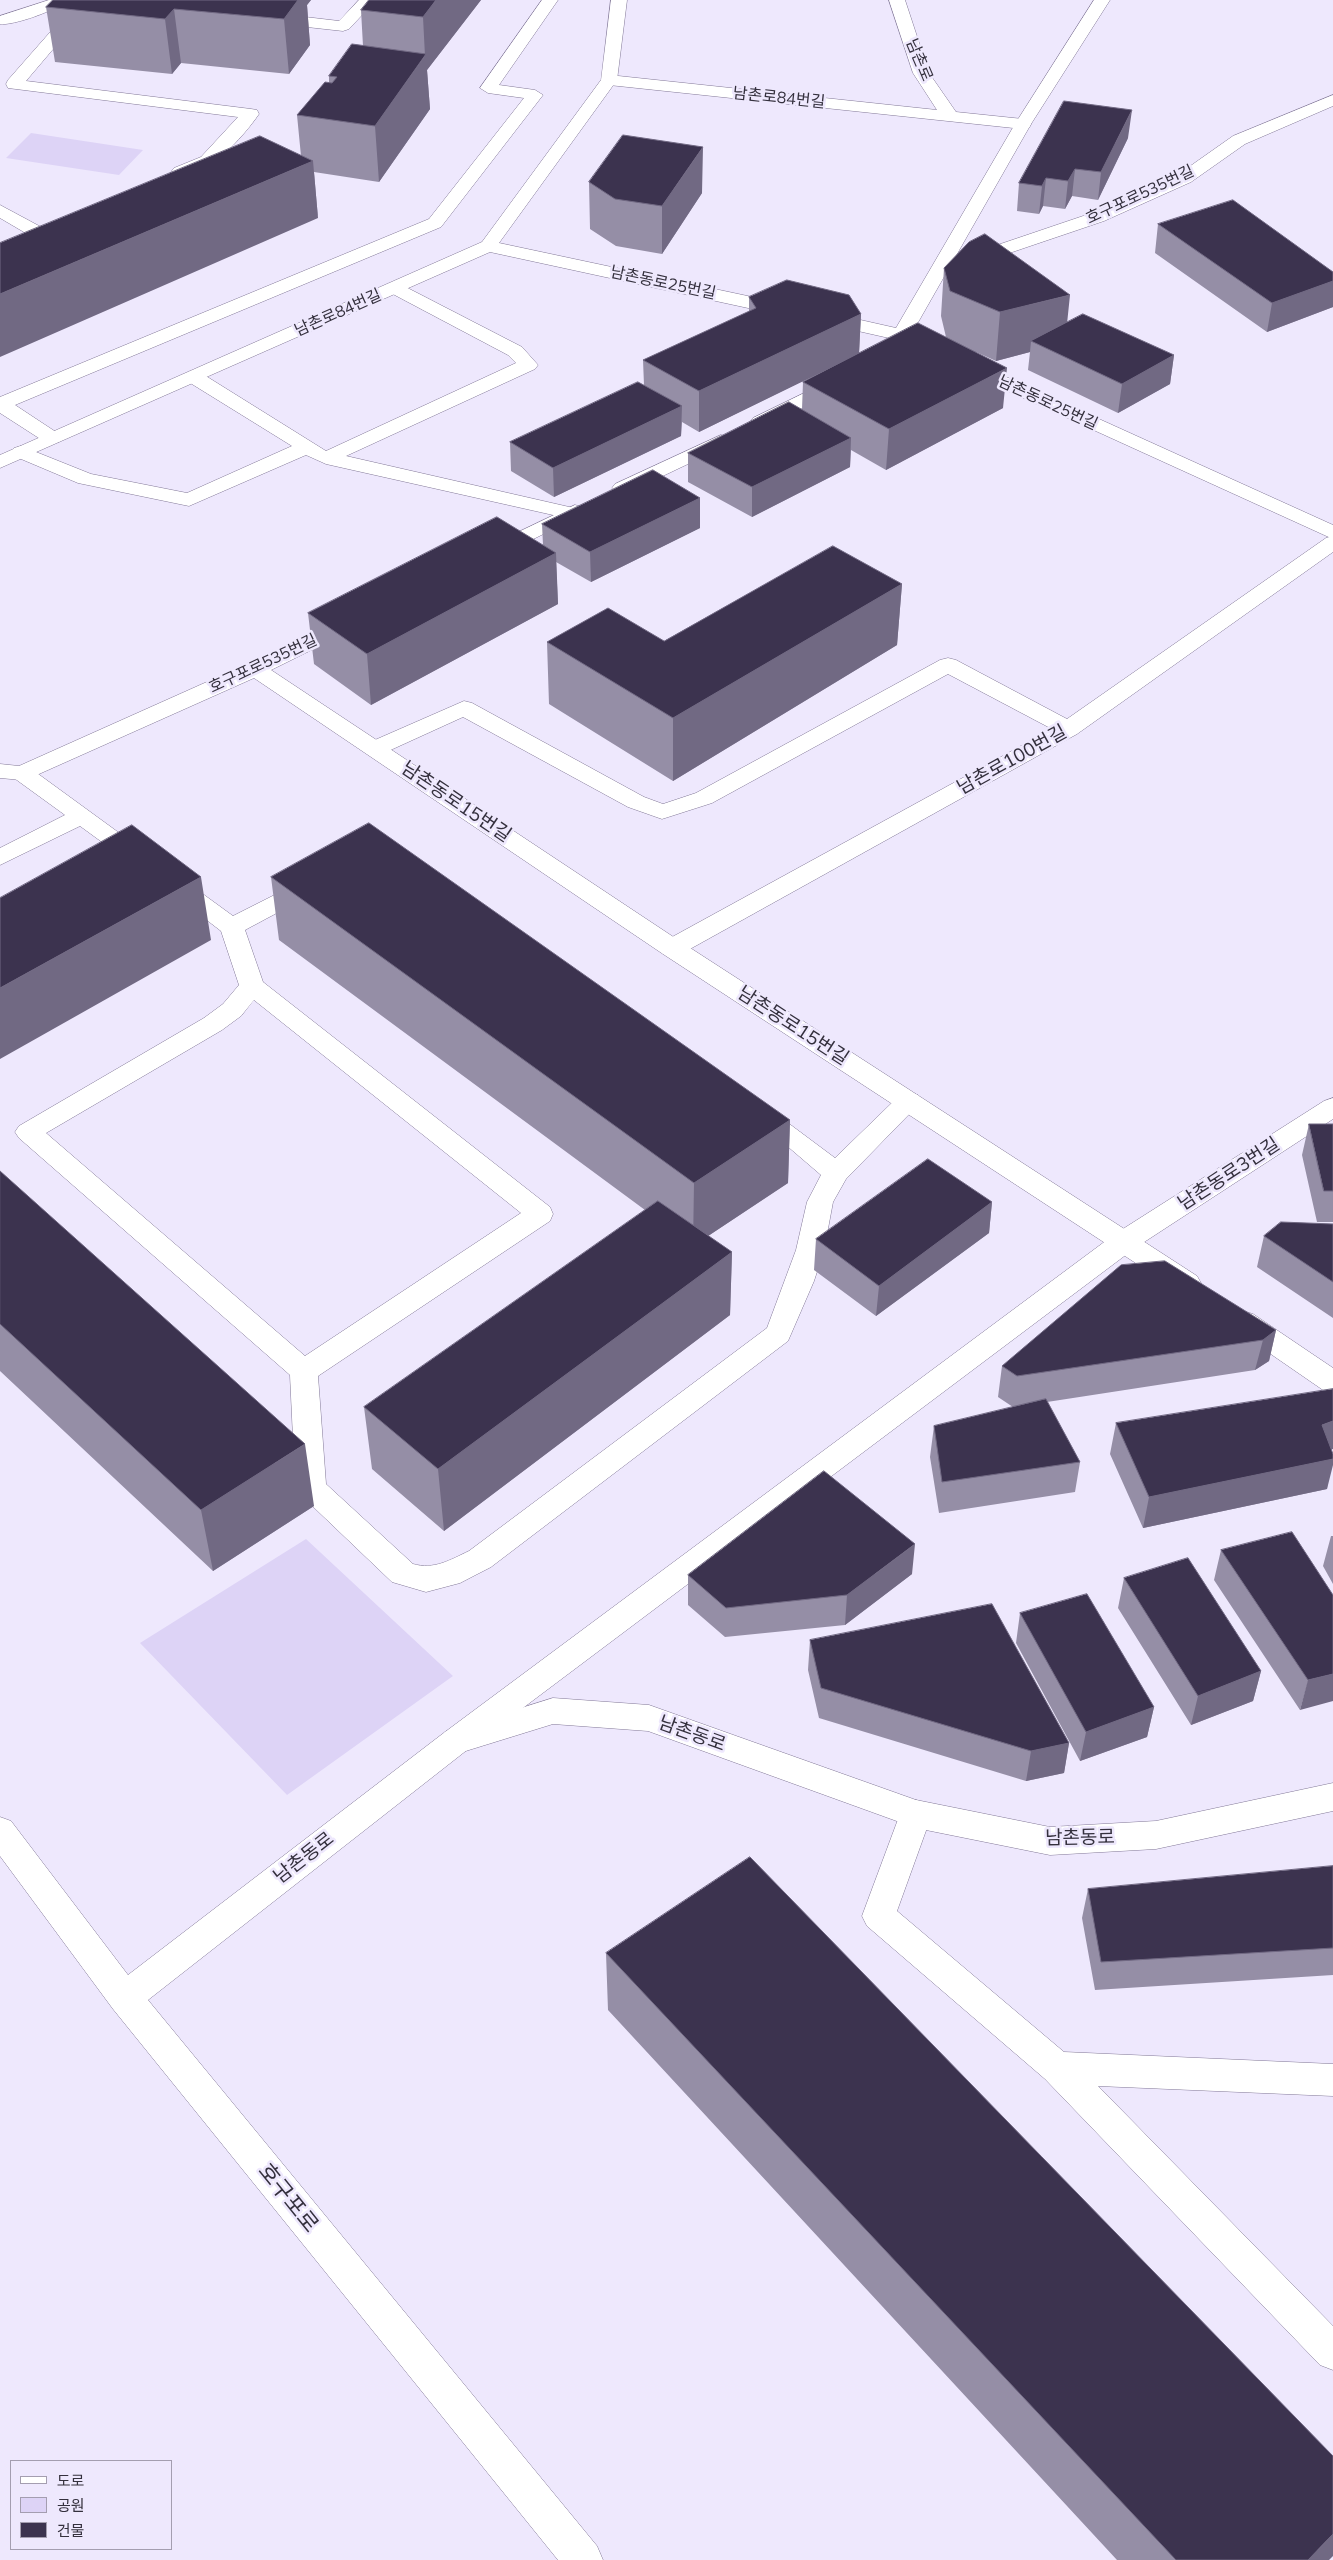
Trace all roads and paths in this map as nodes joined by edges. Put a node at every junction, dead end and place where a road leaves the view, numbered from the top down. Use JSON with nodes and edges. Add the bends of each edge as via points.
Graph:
{"nodes":[{"id":1,"x":58,"y":0,"type":"edge"},
{"id":2,"x":368,"y":0,"type":"edge"},
{"id":3,"x":550,"y":0,"type":"edge"},
{"id":4,"x":619,"y":0,"type":"edge"},
{"id":5,"x":897,"y":0,"type":"edge"},
{"id":6,"x":1102,"y":0,"type":"edge"},
{"id":7,"x":93,"y":16,"type":"dead end"},
{"id":8,"x":255,"y":16,"type":"edge"},
{"id":9,"x":6,"y":22,"type":"edge"},
{"id":10,"x":609,"y":80,"type":"junction"},
{"id":11,"x":5,"y":87,"type":"edge"},
{"id":12,"x":1333,"y":100,"type":"edge"},
{"id":13,"x":950,"y":116,"type":"junction"},
{"id":14,"x":1023,"y":124,"type":"junction"},
{"id":15,"x":162,"y":180,"type":"edge"},
{"id":16,"x":0,"y":210,"type":"edge"},
{"id":17,"x":53,"y":224,"type":"edge"},
{"id":18,"x":35,"y":231,"type":"junction"},
{"id":19,"x":17,"y":238,"type":"edge"},
{"id":20,"x":488,"y":246,"type":"junction"},
{"id":21,"x":939,"y":270,"type":"junction"},
{"id":22,"x":396,"y":288,"type":"junction"},
{"id":23,"x":901,"y":335,"type":"junction"},
{"id":24,"x":937,"y":352,"type":"edge"},
{"id":25,"x":955,"y":360,"type":"edge"},
{"id":26,"x":194,"y":377,"type":"junction"},
{"id":27,"x":0,"y":404,"type":"edge"},
{"id":28,"x":52,"y":438,"type":"junction"},
{"id":29,"x":307,"y":447,"type":"junction"},
{"id":30,"x":21,"y":452,"type":"junction"},
{"id":31,"x":326,"y":458,"type":"junction"},
{"id":32,"x":0,"y":462,"type":"edge"},
{"id":33,"x":589,"y":504,"type":"junction"},
{"id":34,"x":1333,"y":533,"type":"edge"},
{"id":35,"x":1333,"y":542,"type":"edge"},
{"id":36,"x":474,"y":561,"type":"edge"},
{"id":37,"x":360,"y":617,"type":"edge"},
{"id":38,"x":255,"y":669,"type":"junction"},
{"id":39,"x":1069,"y":729,"type":"junction"},
{"id":40,"x":376,"y":748,"type":"junction"},
{"id":41,"x":11,"y":772,"type":"edge"},
{"id":42,"x":82,"y":816,"type":"junction"},
{"id":43,"x":0,"y":858,"type":"edge"},
{"id":44,"x":327,"y":876,"type":"edge"},
{"id":45,"x":232,"y":927,"type":"junction"},
{"id":46,"x":672,"y":948,"type":"junction"},
{"id":47,"x":252,"y":986,"type":"junction"},
{"id":48,"x":738,"y":1100,"type":"edge"},
{"id":49,"x":909,"y":1101,"type":"junction"},
{"id":50,"x":1333,"y":1107,"type":"edge"},
{"id":51,"x":836,"y":1174,"type":"junction"},
{"id":52,"x":1125,"y":1241,"type":"junction"},
{"id":53,"x":304,"y":1371,"type":"junction"},
{"id":54,"x":1333,"y":1382,"type":"edge"},
{"id":55,"x":456,"y":1741,"type":"junction"},
{"id":56,"x":1333,"y":1797,"type":"edge"},
{"id":57,"x":916,"y":1814,"type":"junction"},
{"id":58,"x":0,"y":1831,"type":"edge"},
{"id":59,"x":125,"y":1998,"type":"junction"},
{"id":60,"x":1057,"y":2068,"type":"junction"},
{"id":61,"x":1333,"y":2080,"type":"edge"},
{"id":62,"x":1333,"y":2352,"type":"edge"},
{"id":63,"x":583,"y":2560,"type":"edge"}],
"edges":[{"from":1,"to":9,"type":"street"},
{"from":2,"to":8,"type":"street","via":[[343,26]]},
{"from":3,"to":27,"type":"street","via":[[488,88],[535,95],[435,223]]},
{"from":4,"to":10,"type":"street","name":"남촌로84번길"},
{"from":5,"to":13,"type":"street","name":"남촌로","via":[[921,73]]},
{"from":6,"to":14,"type":"street"},
{"from":7,"to":11,"type":"street","via":[[65,25]]},
{"from":10,"to":13,"type":"street","name":"남촌로84번길"},
{"from":10,"to":20,"type":"street","name":"남촌로84번길"},
{"from":11,"to":15,"type":"street","via":[[250,114],[208,161]]},
{"from":12,"to":21,"type":"street","name":"호구포로535번길","via":[[1239,140],[1185,178],[1098,218]]},
{"from":13,"to":14,"type":"street","name":"남촌로84번길"},
{"from":14,"to":21,"type":"street"},
{"from":16,"to":18,"type":"street"},
{"from":17,"to":18,"type":"street"},
{"from":18,"to":19,"type":"street"},
{"from":20,"to":22,"type":"street","name":"남촌로84번길"},
{"from":20,"to":23,"type":"street","name":"남촌동로25번길"},
{"from":21,"to":23,"type":"street"},
{"from":22,"to":26,"type":"street","name":"남촌로84번길"},
{"from":22,"to":31,"type":"street","via":[[515,351],[528,364]]},
{"from":23,"to":24,"type":"street","name":"남촌동로25번길"},
{"from":23,"to":33,"type":"street","via":[[887,354],[860,372]]},
{"from":25,"to":34,"type":"street","name":"남촌동로25번길"},
{"from":26,"to":28,"type":"street","name":"남촌로84번길"},
{"from":26,"to":29,"type":"street"},
{"from":27,"to":28,"type":"street"},
{"from":28,"to":30,"type":"street","name":"남촌로84번길"},
{"from":29,"to":30,"type":"street","via":[[189,500],[85,480]]},
{"from":29,"to":31,"type":"street"},
{"from":30,"to":32,"type":"street","name":"남촌로84번길"},
{"from":31,"to":33,"type":"street"},
{"from":33,"to":36,"type":"street"},
{"from":35,"to":39,"type":"street","name":"남촌로100번길"},
{"from":37,"to":38,"type":"street","name":"호구포로535번길"},
{"from":38,"to":40,"type":"street","name":"남촌동로15번길"},
{"from":38,"to":41,"type":"street","name":"호구포로535번길"},
{"from":39,"to":40,"type":"street","via":[[948,665],[704,798],[662,812],[636,802],[464,708]]},
{"from":39,"to":46,"type":"street","name":"남촌로100번길"},
{"from":40,"to":46,"type":"street","name":"남촌동로15번길"},
{"from":41,"to":42,"type":"street"},
{"from":42,"to":43,"type":"street"},
{"from":42,"to":45,"type":"street"},
{"from":44,"to":45,"type":"street"},
{"from":45,"to":47,"type":"street"},
{"from":46,"to":49,"type":"street","name":"남촌동로15번길"},
{"from":47,"to":53,"type":"street","via":[[232,1010],[213,1024],[28,1132]]},
{"from":47,"to":53,"type":"street","via":[[540,1214]]},
{"from":48,"to":51,"type":"street","via":[[795,1139]]},
{"from":49,"to":51,"type":"street"},
{"from":49,"to":52,"type":"street","name":"남촌동로15번길"},
{"from":50,"to":52,"type":"street","name":"남촌동로3번길"},
{"from":51,"to":53,"type":"street","via":[[820,1202],[810,1250],[778,1334],[480,1559],[449,1574],[426,1580],[404,1573],[315,1491],[310,1480]]},
{"from":52,"to":54,"type":"street","name":"남촌동로15번길"},
{"from":52,"to":55,"type":"street","name":"남촌동로3번길"},
{"from":55,"to":57,"type":"street","name":"남촌동로","via":[[554,1711],[649,1718]]},
{"from":55,"to":59,"type":"street","name":"남촌동로"},
{"from":56,"to":57,"type":"street","name":"남촌동로","via":[[1156,1836],[1050,1841]]},
{"from":57,"to":60,"type":"street","via":[[879,1916]]},
{"from":58,"to":59,"type":"street","name":"호구포로"},
{"from":59,"to":63,"type":"street","name":"호구포로"},
{"from":60,"to":61,"type":"street"},
{"from":60,"to":62,"type":"street"}]}
